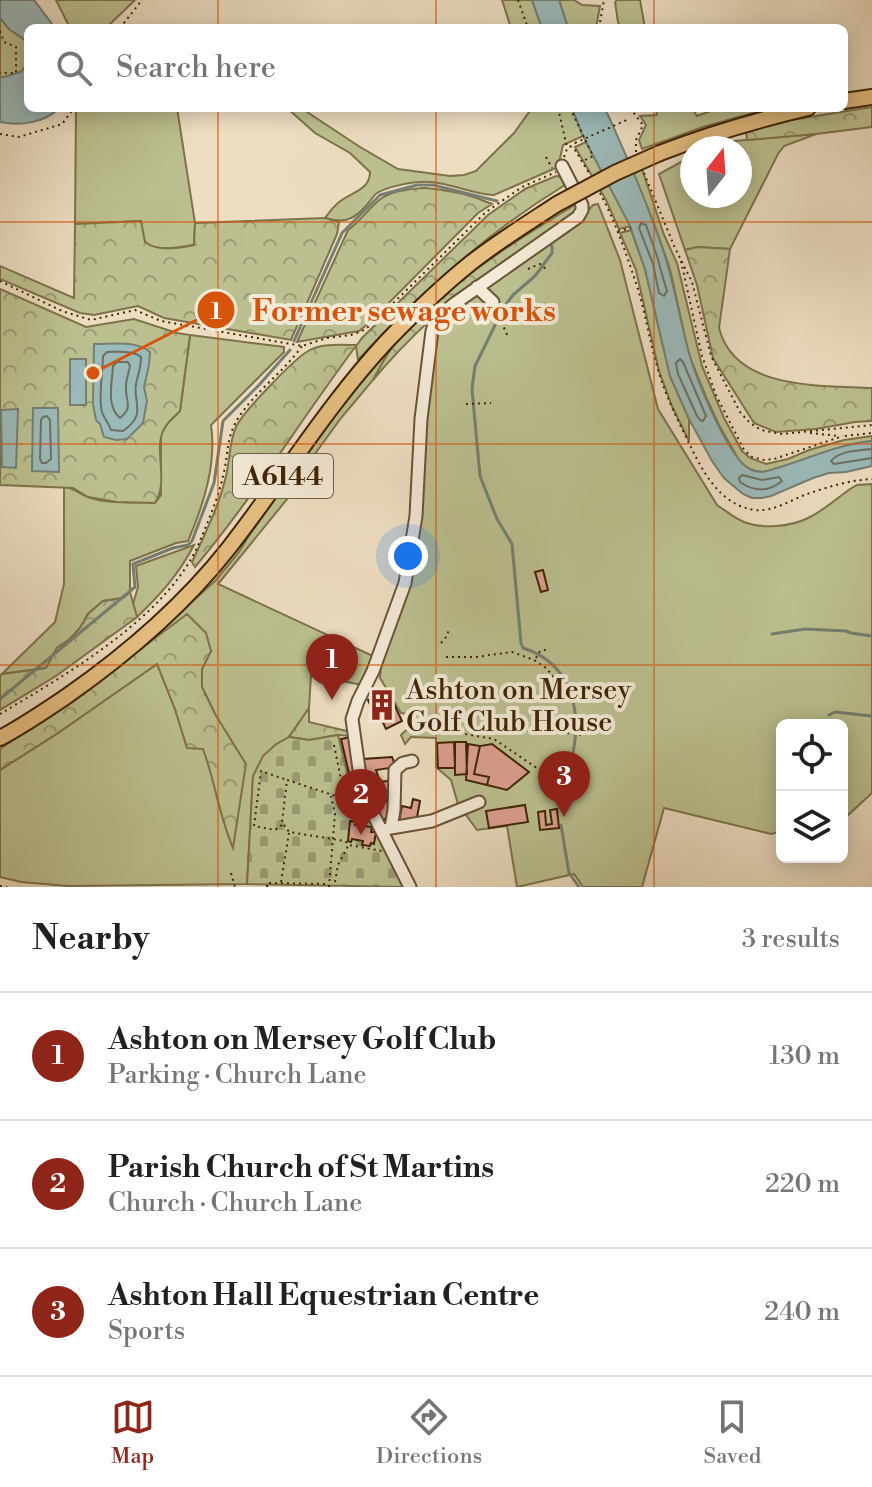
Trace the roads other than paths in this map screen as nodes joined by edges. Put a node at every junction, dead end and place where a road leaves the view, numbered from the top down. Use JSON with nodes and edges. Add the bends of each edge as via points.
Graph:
{"nodes":[{"id":1,"x":872,"y":97,"type":"edge"},
{"id":2,"x":848,"y":100,"type":"edge"},
{"id":3,"x":791,"y":112,"type":"edge"},
{"id":4,"x":559,"y":169,"type":"road end"},
{"id":5,"x":477,"y":287,"type":"junction"},
{"id":6,"x":496,"y":304,"type":"road end"},
{"id":7,"x":0,"y":738,"type":"edge"},
{"id":8,"x":412,"y":761,"type":"dead end"},
{"id":9,"x":479,"y":802,"type":"dead end"},
{"id":10,"x":387,"y":829,"type":"junction"},
{"id":11,"x":410,"y":887,"type":"edge"}],
"edges":[{"from":1,"to":2,"type":"main road"},
{"from":3,"to":7,"type":"main road","number":"A6144","bridge":true,"via":[[706,135],[615,173],[557,204],[470,264],[386,342],[189,593],[100,673]]},
{"from":4,"to":5,"type":"street","via":[[580,198],[581,213]]},
{"from":5,"to":6,"type":"street"},
{"from":5,"to":10,"type":"street","via":[[436,319],[432,331],[405,583],[352,719],[364,789],[375,818]]},
{"from":8,"to":10,"type":"street","via":[[395,770],[394,810]]},
{"from":9,"to":10,"type":"street","via":[[432,821]]},
{"from":10,"to":11,"type":"street"}]}
